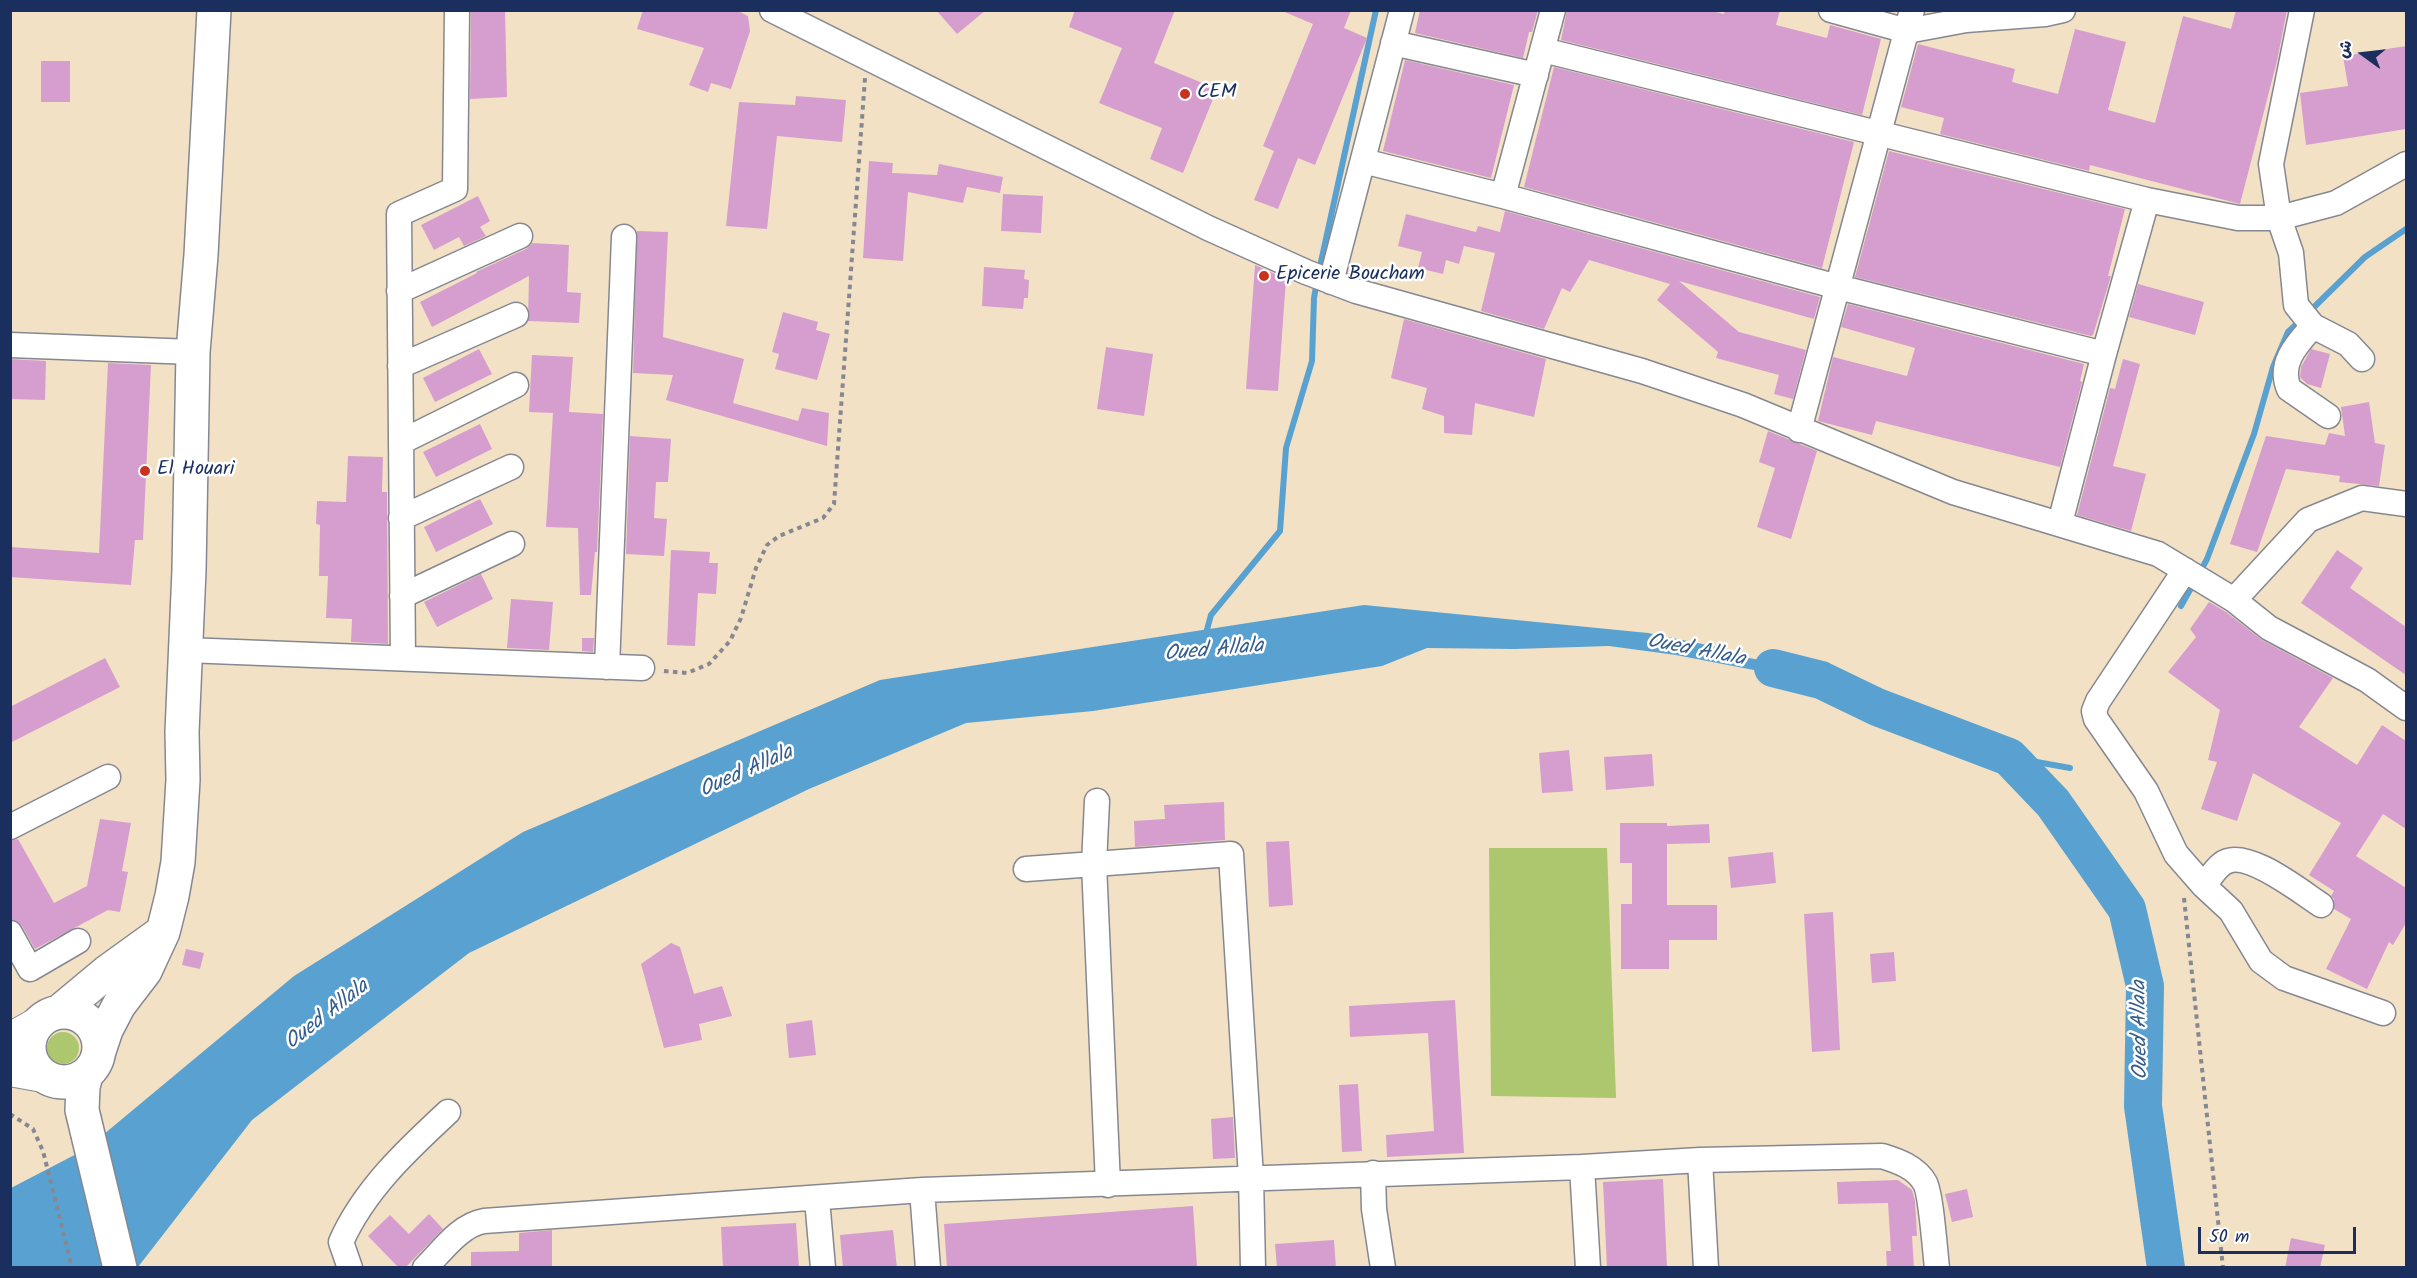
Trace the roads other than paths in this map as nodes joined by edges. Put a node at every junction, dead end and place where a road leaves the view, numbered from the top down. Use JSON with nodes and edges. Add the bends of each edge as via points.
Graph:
{"nodes":[{"id":1,"x":214,"y":10,"type":"edge"},
{"id":2,"x":457,"y":10,"type":"edge"},
{"id":3,"x":772,"y":10,"type":"edge"},
{"id":4,"x":1401,"y":10,"type":"edge"},
{"id":5,"x":1553,"y":10,"type":"edge"},
{"id":6,"x":1832,"y":10,"type":"edge"},
{"id":7,"x":2302,"y":10,"type":"edge"},
{"id":8,"x":2051,"y":12,"type":"edge"},
{"id":9,"x":1909,"y":20,"type":"edge"},
{"id":10,"x":1393,"y":43,"type":"junction"},
{"id":11,"x":1542,"y":50,"type":"junction"},
{"id":12,"x":1536,"y":75,"type":"junction"},
{"id":13,"x":1879,"y":133,"type":"junction"},
{"id":14,"x":1363,"y":161,"type":"junction"},
{"id":15,"x":2406,"y":164,"type":"edge"},
{"id":16,"x":1503,"y":196,"type":"junction"},
{"id":17,"x":2147,"y":200,"type":"junction"},
{"id":18,"x":2278,"y":218,"type":"junction"},
{"id":19,"x":520,"y":236,"type":"dead end"},
{"id":20,"x":624,"y":237,"type":"dead end"},
{"id":21,"x":1321,"y":278,"type":"junction"},
{"id":22,"x":1838,"y":287,"type":"junction"},
{"id":23,"x":399,"y":291,"type":"junction"},
{"id":24,"x":516,"y":315,"type":"dead end"},
{"id":25,"x":2313,"y":326,"type":"junction"},
{"id":26,"x":10,"y":345,"type":"edge"},
{"id":27,"x":193,"y":352,"type":"junction"},
{"id":28,"x":2103,"y":354,"type":"junction"},
{"id":29,"x":2362,"y":358,"type":"dead end"},
{"id":30,"x":400,"y":366,"type":"junction"},
{"id":31,"x":516,"y":385,"type":"dead end"},
{"id":32,"x":2328,"y":416,"type":"dead end"},
{"id":33,"x":1799,"y":430,"type":"junction"},
{"id":34,"x":401,"y":442,"type":"junction"},
{"id":35,"x":511,"y":467,"type":"dead end"},
{"id":36,"x":2406,"y":504,"type":"edge"},
{"id":37,"x":401,"y":518,"type":"junction"},
{"id":38,"x":2060,"y":523,"type":"junction"},
{"id":39,"x":512,"y":544,"type":"dead end"},
{"id":40,"x":2195,"y":577,"type":"junction"},
{"id":41,"x":402,"y":596,"type":"junction"},
{"id":42,"x":2234,"y":600,"type":"junction"},
{"id":43,"x":186,"y":650,"type":"junction"},
{"id":44,"x":403,"y":658,"type":"junction"},
{"id":45,"x":607,"y":667,"type":"junction"},
{"id":46,"x":642,"y":669,"type":"road end"},
{"id":47,"x":2406,"y":708,"type":"edge"},
{"id":48,"x":108,"y":777,"type":"dead end"},
{"id":49,"x":1097,"y":801,"type":"dead end"},
{"id":50,"x":10,"y":827,"type":"edge"},
{"id":51,"x":1094,"y":864,"type":"junction"},
{"id":52,"x":1026,"y":869,"type":"dead end"},
{"id":53,"x":2204,"y":886,"type":"junction"},
{"id":54,"x":2321,"y":904,"type":"dead end"},
{"id":55,"x":163,"y":932,"type":"junction"},
{"id":56,"x":10,"y":933,"type":"edge"},
{"id":57,"x":78,"y":941,"type":"dead end"},
{"id":58,"x":2383,"y":1012,"type":"dead end"},
{"id":59,"x":35,"y":1025,"type":"edge"},
{"id":60,"x":92,"y":1063,"type":"junction"},
{"id":61,"x":10,"y":1070,"type":"edge"},
{"id":62,"x":47,"y":1078,"type":"junction"},
{"id":63,"x":448,"y":1112,"type":"dead end"},
{"id":64,"x":84,"y":1122,"type":"junction"},
{"id":65,"x":1700,"y":1160,"type":"junction"},
{"id":66,"x":1582,"y":1167,"type":"junction"},
{"id":67,"x":1373,"y":1173,"type":"junction"},
{"id":68,"x":1251,"y":1177,"type":"junction"},
{"id":69,"x":1108,"y":1185,"type":"junction"},
{"id":70,"x":922,"y":1190,"type":"junction"},
{"id":71,"x":817,"y":1199,"type":"junction"},
{"id":72,"x":120,"y":1268,"type":"edge"},
{"id":73,"x":350,"y":1268,"type":"edge"},
{"id":74,"x":425,"y":1268,"type":"edge"},
{"id":75,"x":823,"y":1268,"type":"edge"},
{"id":76,"x":928,"y":1268,"type":"edge"},
{"id":77,"x":1253,"y":1268,"type":"edge"},
{"id":78,"x":1383,"y":1268,"type":"edge"},
{"id":79,"x":1588,"y":1268,"type":"edge"},
{"id":80,"x":1706,"y":1268,"type":"edge"},
{"id":81,"x":1937,"y":1268,"type":"edge"}],
"edges":[{"from":1,"to":27,"type":"main road"},
{"from":2,"to":23,"type":"street","via":[[455,189],[399,214]]},
{"from":3,"to":21,"type":"street","via":[[1208,228]]},
{"from":4,"to":10,"type":"street"},
{"from":5,"to":11,"type":"street"},
{"from":6,"to":9,"type":"street"},
{"from":7,"to":18,"type":"street","via":[[2271,164]]},
{"from":8,"to":9,"type":"street","via":[[1966,20]]},
{"from":9,"to":13,"type":"street"},
{"from":10,"to":12,"type":"street"},
{"from":10,"to":14,"type":"street"},
{"from":11,"to":12,"type":"street"},
{"from":11,"to":13,"type":"street"},
{"from":12,"to":16,"type":"street"},
{"from":13,"to":17,"type":"street"},
{"from":13,"to":22,"type":"street"},
{"from":14,"to":16,"type":"street"},
{"from":14,"to":21,"type":"street"},
{"from":15,"to":18,"type":"street","via":[[2336,203]]},
{"from":16,"to":22,"type":"street"},
{"from":17,"to":18,"type":"street","via":[[2238,218]]},
{"from":17,"to":28,"type":"street"},
{"from":18,"to":25,"type":"street","via":[[2291,253],[2296,305]]},
{"from":19,"to":23,"type":"street"},
{"from":20,"to":45,"type":"street"},
{"from":21,"to":33,"type":"street","via":[[1642,371],[1743,405]]},
{"from":22,"to":28,"type":"street"},
{"from":22,"to":33,"type":"street"},
{"from":23,"to":30,"type":"street"},
{"from":24,"to":30,"type":"street"},
{"from":25,"to":29,"type":"street","via":[[2343,341]]},
{"from":25,"to":32,"type":"street","via":[[2288,359],[2286,380],[2289,389]]},
{"from":26,"to":27,"type":"street"},
{"from":27,"to":43,"type":"main road"},
{"from":28,"to":38,"type":"street"},
{"from":30,"to":34,"type":"street"},
{"from":31,"to":34,"type":"street"},
{"from":33,"to":38,"type":"street","via":[[1953,492]]},
{"from":34,"to":37,"type":"street"},
{"from":35,"to":37,"type":"street"},
{"from":36,"to":42,"type":"street","via":[[2362,498],[2308,520]]},
{"from":37,"to":41,"type":"street"},
{"from":38,"to":40,"type":"street","via":[[2158,554]]},
{"from":39,"to":41,"type":"street"},
{"from":40,"to":42,"type":"street"},
{"from":40,"to":53,"type":"street","via":[[2094,711],[2146,791],[2176,854]]},
{"from":41,"to":44,"type":"street"},
{"from":42,"to":47,"type":"street","via":[[2269,628],[2367,680]]},
{"from":43,"to":44,"type":"street"},
{"from":43,"to":55,"type":"main road","via":[[181,825]]},
{"from":44,"to":45,"type":"street"},
{"from":45,"to":46,"type":"street"},
{"from":48,"to":50,"type":"street"},
{"from":49,"to":51,"type":"street"},
{"from":51,"to":52,"type":"street"},
{"from":51,"to":68,"type":"street","via":[[1231,854]]},
{"from":51,"to":69,"type":"street"},
{"from":53,"to":54,"type":"street","via":[[2223,863],[2237,859],[2254,862]]},
{"from":53,"to":58,"type":"street","via":[[2231,911],[2261,961],[2284,978]]},
{"from":55,"to":59,"type":"main road"},
{"from":55,"to":60,"type":"main road","via":[[145,971],[119,1005]]},
{"from":56,"to":57,"type":"street","via":[[30,969]]},
{"from":59,"to":60,"type":"main road","via":[[77,1014],[92,1025],[99,1042]]},
{"from":59,"to":62,"type":"main road","via":[[29,1052],[36,1070]]},
{"from":60,"to":62,"type":"main road","via":[[69,1083]]},
{"from":60,"to":64,"type":"main road","via":[[82,1098]]},
{"from":61,"to":62,"type":"street"},
{"from":62,"to":64,"type":"main road","via":[[73,1100]]},
{"from":63,"to":73,"type":"street","via":[[399,1157],[350,1223],[342,1242]]},
{"from":64,"to":72,"type":"main road"},
{"from":65,"to":66,"type":"street"},
{"from":65,"to":80,"type":"street"},
{"from":65,"to":81,"type":"street","via":[[1882,1156],[1901,1162],[1926,1184]]},
{"from":66,"to":67,"type":"street"},
{"from":66,"to":79,"type":"street"},
{"from":67,"to":68,"type":"street"},
{"from":67,"to":78,"type":"street"},
{"from":68,"to":69,"type":"street"},
{"from":68,"to":77,"type":"street"},
{"from":69,"to":70,"type":"street"},
{"from":70,"to":71,"type":"street"},
{"from":70,"to":76,"type":"street"},
{"from":71,"to":74,"type":"street","via":[[474,1223]]},
{"from":71,"to":75,"type":"street"}]}
